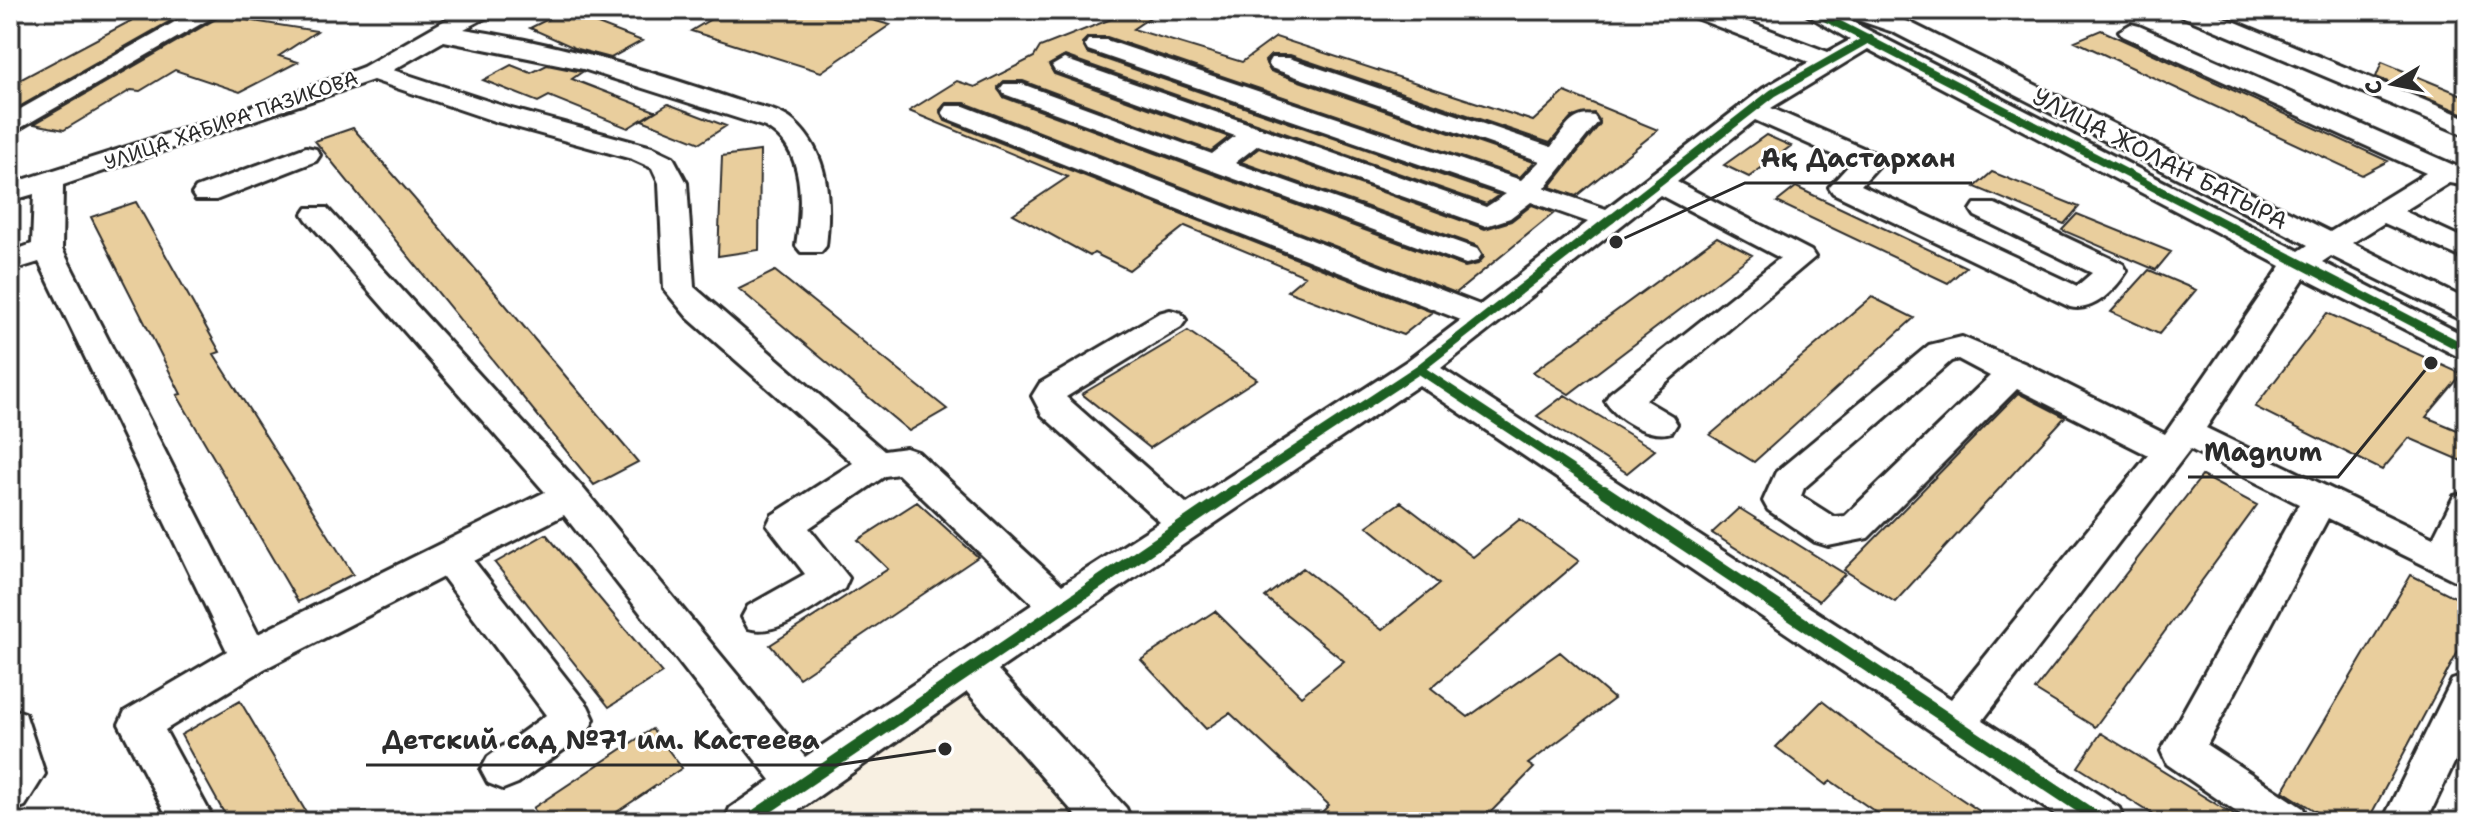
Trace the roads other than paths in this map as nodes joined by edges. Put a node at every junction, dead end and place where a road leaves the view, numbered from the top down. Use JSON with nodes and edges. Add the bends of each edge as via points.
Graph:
{"nodes":[{"id":1,"x":213,"y":10,"type":"edge"},
{"id":2,"x":1696,"y":10,"type":"edge"},
{"id":3,"x":1811,"y":10,"type":"edge"},
{"id":4,"x":2187,"y":10,"type":"edge"},
{"id":5,"x":476,"y":12,"type":"edge"},
{"id":6,"x":1878,"y":20,"type":"edge"},
{"id":7,"x":2131,"y":31,"type":"dead end"},
{"id":8,"x":441,"y":33,"type":"junction"},
{"id":9,"x":1097,"y":45,"type":"dead end"},
{"id":10,"x":1829,"y":61,"type":"junction"},
{"id":11,"x":1280,"y":63,"type":"dead end"},
{"id":12,"x":1064,"y":66,"type":"dead end"},
{"id":13,"x":372,"y":72,"type":"junction"},
{"id":14,"x":1013,"y":89,"type":"dead end"},
{"id":15,"x":292,"y":102,"type":"junction"},
{"id":16,"x":1752,"y":109,"type":"junction"},
{"id":17,"x":955,"y":112,"type":"dead end"},
{"id":18,"x":1585,"y":122,"type":"dead end"},
{"id":19,"x":10,"y":126,"type":"edge"},
{"id":20,"x":2467,"y":128,"type":"edge"},
{"id":21,"x":1254,"y":135,"type":"junction"},
{"id":22,"x":1555,"y":157,"type":"junction"},
{"id":23,"x":1215,"y":165,"type":"junction"},
{"id":24,"x":2457,"y":176,"type":"edge"},
{"id":25,"x":49,"y":181,"type":"junction"},
{"id":26,"x":1658,"y":183,"type":"junction"},
{"id":27,"x":1528,"y":189,"type":"junction"},
{"id":28,"x":10,"y":193,"type":"edge"},
{"id":29,"x":206,"y":194,"type":"dead end"},
{"id":30,"x":1985,"y":210,"type":"dead end"},
{"id":31,"x":2382,"y":211,"type":"junction"},
{"id":32,"x":317,"y":214,"type":"dead end"},
{"id":33,"x":1610,"y":220,"type":"junction"},
{"id":34,"x":811,"y":246,"type":"dead end"},
{"id":35,"x":47,"y":249,"type":"junction"},
{"id":36,"x":2467,"y":251,"type":"edge"},
{"id":37,"x":2312,"y":254,"type":"junction"},
{"id":38,"x":1466,"y":255,"type":"dead end"},
{"id":39,"x":10,"y":262,"type":"edge"},
{"id":40,"x":2467,"y":313,"type":"edge"},
{"id":41,"x":1484,"y":318,"type":"junction"},
{"id":42,"x":1170,"y":320,"type":"dead end"},
{"id":43,"x":2467,"y":350,"type":"edge"},
{"id":44,"x":1419,"y":369,"type":"junction"},
{"id":45,"x":2014,"y":372,"type":"junction"},
{"id":46,"x":1660,"y":424,"type":"dead end"},
{"id":47,"x":2178,"y":442,"type":"junction"},
{"id":48,"x":877,"y":464,"type":"junction"},
{"id":49,"x":569,"y":496,"type":"junction"},
{"id":50,"x":2319,"y":501,"type":"junction"},
{"id":51,"x":2467,"y":506,"type":"edge"},
{"id":52,"x":1187,"y":525,"type":"junction"},
{"id":53,"x":449,"y":557,"type":"junction"},
{"id":54,"x":2454,"y":565,"type":"edge"},
{"id":55,"x":1060,"y":606,"type":"junction"},
{"id":56,"x":762,"y":617,"type":"dead end"},
{"id":57,"x":250,"y":657,"type":"junction"},
{"id":58,"x":972,"y":670,"type":"junction"},
{"id":59,"x":2467,"y":692,"type":"edge"},
{"id":60,"x":1955,"y":725,"type":"junction"},
{"id":61,"x":10,"y":726,"type":"edge"},
{"id":62,"x":503,"y":770,"type":"dead end"},
{"id":63,"x":801,"y":785,"type":"junction"},
{"id":64,"x":10,"y":792,"type":"edge"},
{"id":65,"x":193,"y":822,"type":"edge"},
{"id":66,"x":746,"y":822,"type":"edge"},
{"id":67,"x":1110,"y":822,"type":"edge"},
{"id":68,"x":2103,"y":822,"type":"edge"},
{"id":69,"x":2287,"y":822,"type":"edge"},
{"id":70,"x":2404,"y":822,"type":"edge"}],
"edges":[{"from":1,"to":19,"type":"street"},
{"from":2,"to":10,"type":"street"},
{"from":3,"to":6,"type":"street"},
{"from":4,"to":20,"type":"street"},
{"from":5,"to":8,"type":"street","name":"УЛИЦА ХАБИРА ПАЗИКОВА"},
{"from":6,"to":10,"type":"street"},
{"from":6,"to":37,"type":"street"},
{"from":7,"to":24,"type":"street"},
{"from":8,"to":13,"type":"street","name":"УЛИЦА ХАБИРА ПАЗИКОВА"},
{"from":8,"to":34,"type":"street","via":[[488,39],[686,91],[781,125],[806,153],[818,206]]},
{"from":9,"to":27,"type":"street"},
{"from":10,"to":16,"type":"street"},
{"from":11,"to":22,"type":"street"},
{"from":12,"to":21,"type":"street"},
{"from":13,"to":15,"type":"street","name":"УЛИЦА ХАБИРА ПАЗИКОВА"},
{"from":13,"to":48,"type":"street","via":[[663,163],[673,183],[679,289]]},
{"from":14,"to":23,"type":"street"},
{"from":15,"to":25,"type":"street","name":"УЛИЦА ХАБИРА ПАЗИКОВА"},
{"from":15,"to":29,"type":"street","via":[[307,157]]},
{"from":16,"to":26,"type":"street"},
{"from":16,"to":30,"type":"street","via":[[1869,161],[1843,187],[2081,300],[2112,271]]},
{"from":17,"to":41,"type":"street"},
{"from":18,"to":22,"type":"street"},
{"from":21,"to":23,"type":"street"},
{"from":21,"to":27,"type":"street","via":[[1475,215],[1496,215]]},
{"from":22,"to":27,"type":"street"},
{"from":23,"to":38,"type":"street"},
{"from":24,"to":31,"type":"street"},
{"from":25,"to":28,"type":"street","name":"УЛИЦА ХАБИРА ПАЗИКОВА"},
{"from":25,"to":35,"type":"street"},
{"from":26,"to":33,"type":"street"},
{"from":26,"to":46,"type":"street","via":[[1800,257],[1622,401]]},
{"from":27,"to":33,"type":"street"},
{"from":31,"to":36,"type":"street"},
{"from":31,"to":37,"type":"street"},
{"from":32,"to":49,"type":"street"},
{"from":33,"to":41,"type":"street"},
{"from":35,"to":39,"type":"street"},
{"from":35,"to":57,"type":"street"},
{"from":37,"to":40,"type":"street"},
{"from":37,"to":43,"type":"street"},
{"from":37,"to":47,"type":"street"},
{"from":41,"to":44,"type":"street"},
{"from":42,"to":52,"type":"street","via":[[1049,396],[1054,407]]},
{"from":44,"to":52,"type":"street"},
{"from":44,"to":60,"type":"street"},
{"from":45,"to":45,"type":"street","via":[[1962,348],[1940,353],[1789,481],[1781,501],[1828,532],[1855,528]]},
{"from":45,"to":47,"type":"street"},
{"from":47,"to":50,"type":"street"},
{"from":47,"to":60,"type":"street"},
{"from":48,"to":55,"type":"street","via":[[906,461]]},
{"from":48,"to":56,"type":"street","via":[[785,525],[830,578]]},
{"from":49,"to":53,"type":"street"},
{"from":49,"to":63,"type":"street"},
{"from":50,"to":54,"type":"street"},
{"from":50,"to":69,"type":"street","via":[[2182,751]]},
{"from":51,"to":54,"type":"street"},
{"from":52,"to":55,"type":"street"},
{"from":53,"to":57,"type":"street"},
{"from":53,"to":62,"type":"street","via":[[573,719]]},
{"from":55,"to":58,"type":"street"},
{"from":57,"to":65,"type":"street","via":[[140,724]]},
{"from":58,"to":63,"type":"street"},
{"from":58,"to":67,"type":"street"},
{"from":59,"to":70,"type":"street"},
{"from":60,"to":68,"type":"street"},
{"from":61,"to":64,"type":"street","via":[[23,774]]},
{"from":63,"to":66,"type":"street"}]}
